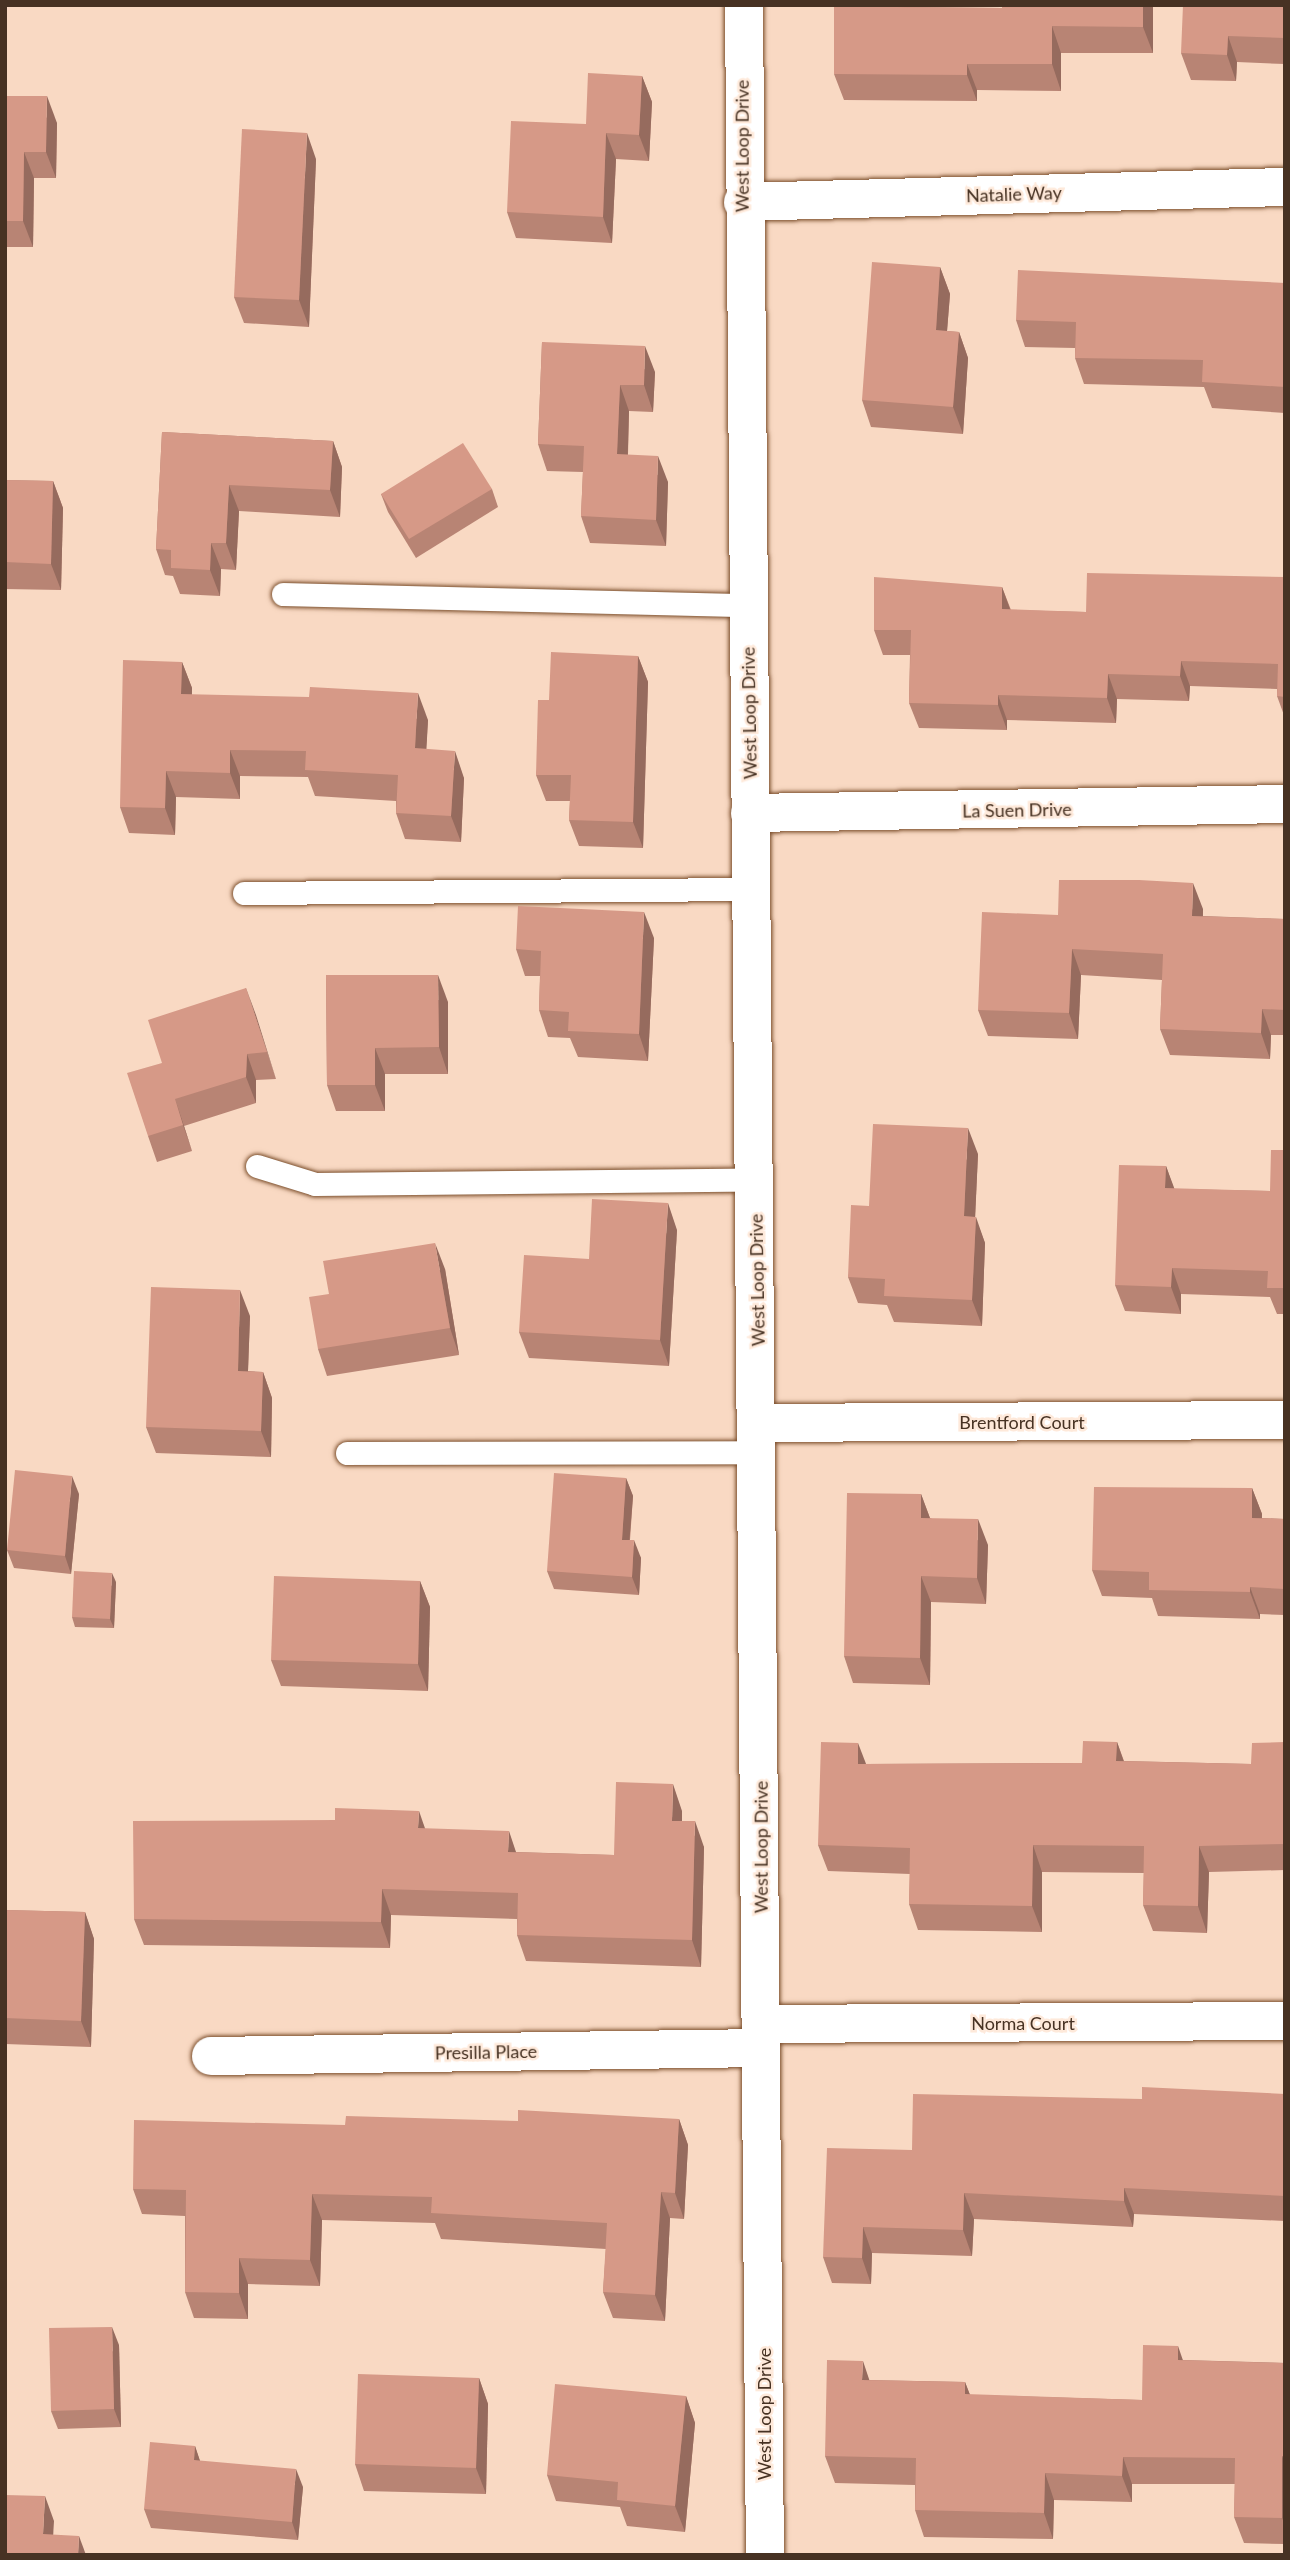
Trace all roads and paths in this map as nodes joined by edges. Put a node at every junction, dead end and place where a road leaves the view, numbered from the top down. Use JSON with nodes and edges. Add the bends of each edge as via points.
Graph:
{"nodes":[{"id":1,"x":744,"y":5,"type":"edge"},
{"id":2,"x":1285,"y":187,"type":"edge"},
{"id":3,"x":743,"y":202,"type":"junction"},
{"id":4,"x":283,"y":594,"type":"dead end"},
{"id":5,"x":747,"y":605,"type":"junction"},
{"id":6,"x":1285,"y":804,"type":"edge"},
{"id":7,"x":750,"y":813,"type":"junction"},
{"id":8,"x":751,"y":889,"type":"junction"},
{"id":9,"x":244,"y":893,"type":"dead end"},
{"id":10,"x":257,"y":1166,"type":"dead end"},
{"id":11,"x":756,"y":1179,"type":"junction"},
{"id":12,"x":1285,"y":1420,"type":"edge"},
{"id":13,"x":760,"y":1437,"type":"junction"},
{"id":14,"x":346,"y":1452,"type":"dead end"},
{"id":15,"x":1285,"y":2021,"type":"edge"},
{"id":16,"x":761,"y":2036,"type":"junction"},
{"id":17,"x":211,"y":2056,"type":"dead end"},
{"id":18,"x":765,"y":2555,"type":"edge"}],
"edges":[{"from":1,"to":3,"type":"street","name":"West Loop Drive"},
{"from":2,"to":3,"type":"street","name":"Natalie Way"},
{"from":3,"to":5,"type":"street","name":"West Loop Drive"},
{"from":4,"to":5,"type":"lane"},
{"from":5,"to":7,"type":"street","name":"West Loop Drive"},
{"from":6,"to":7,"type":"street","name":"La Suen Drive"},
{"from":7,"to":8,"type":"street","name":"West Loop Drive"},
{"from":8,"to":9,"type":"lane"},
{"from":8,"to":11,"type":"street","name":"West Loop Drive"},
{"from":10,"to":11,"type":"lane","via":[[315,1184]]},
{"from":11,"to":13,"type":"street","name":"West Loop Drive"},
{"from":12,"to":13,"type":"street","name":"Brentford Court"},
{"from":13,"to":14,"type":"lane"},
{"from":13,"to":16,"type":"street","name":"West Loop Drive"},
{"from":15,"to":16,"type":"street","name":"Norma Court"},
{"from":16,"to":17,"type":"street","name":"Presilla Place"},
{"from":16,"to":18,"type":"street","name":"West Loop Drive"}]}
